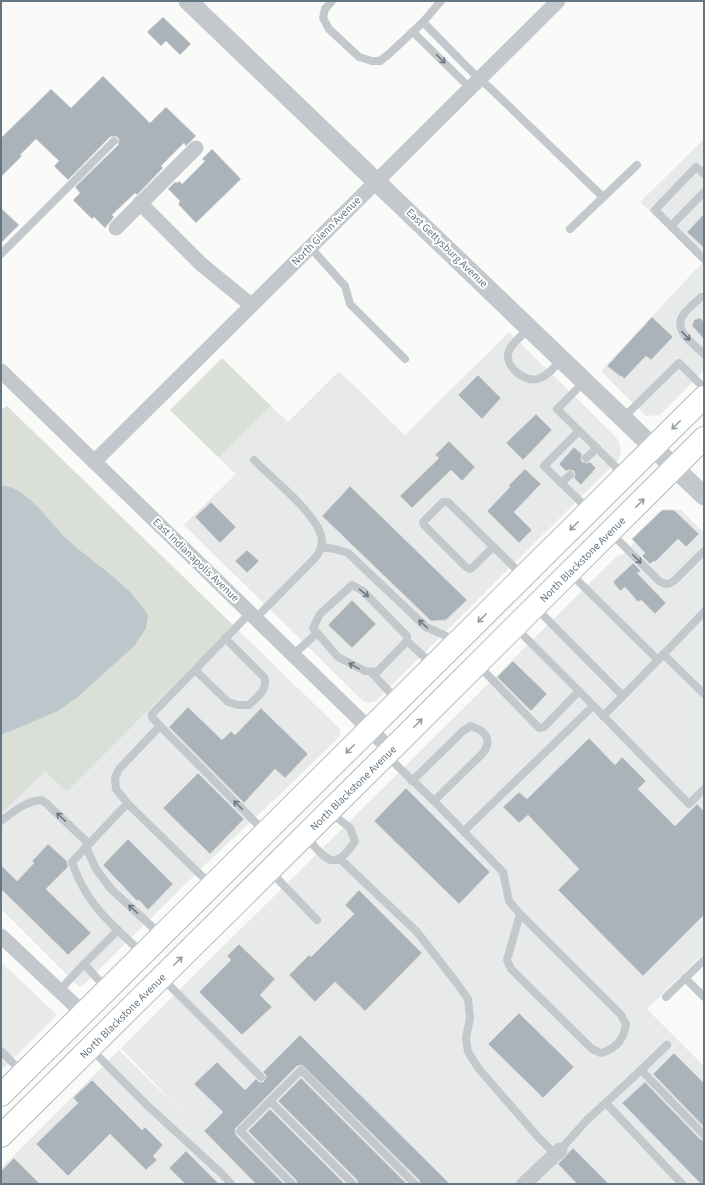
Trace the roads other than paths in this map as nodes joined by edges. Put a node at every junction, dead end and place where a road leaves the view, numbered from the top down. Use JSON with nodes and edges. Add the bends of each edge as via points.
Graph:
{"nodes":[{"id":1,"x":188,"y":1,"type":"edge"},
{"id":2,"x":332,"y":1,"type":"edge"},
{"id":3,"x":441,"y":1,"type":"edge"},
{"id":4,"x":554,"y":2,"type":"edge"},
{"id":5,"x":422,"y":22,"type":"junction"},
{"id":6,"x":413,"y":32,"type":"junction"},
{"id":7,"x":475,"y":84,"type":"junction"},
{"id":8,"x":114,"y":141,"type":"dead end"},
{"id":9,"x":196,"y":148,"type":"dead end"},
{"id":10,"x":637,"y":165,"type":"dead end"},
{"id":11,"x":704,"y":174,"type":"edge"},
{"id":12,"x":376,"y":181,"type":"junction"},
{"id":13,"x":704,"y":192,"type":"edge"},
{"id":14,"x":603,"y":197,"type":"junction"},
{"id":15,"x":140,"y":203,"type":"junction"},
{"id":16,"x":671,"y":226,"type":"junction"},
{"id":17,"x":116,"y":228,"type":"dead end"},
{"id":18,"x":570,"y":229,"type":"dead end"},
{"id":19,"x":310,"y":247,"type":"junction"},
{"id":20,"x":1,"y":254,"type":"edge"},
{"id":21,"x":704,"y":259,"type":"edge"},
{"id":22,"x":704,"y":296,"type":"edge"},
{"id":23,"x":251,"y":305,"type":"junction"},
{"id":24,"x":530,"y":328,"type":"junction"},
{"id":25,"x":704,"y":354,"type":"edge"},
{"id":26,"x":405,"y":359,"type":"dead end"},
{"id":27,"x":562,"y":359,"type":"junction"},
{"id":28,"x":1,"y":371,"type":"edge"},
{"id":29,"x":585,"y":381,"type":"junction"},
{"id":30,"x":704,"y":388,"type":"edge"},
{"id":31,"x":704,"y":397,"type":"edge"},
{"id":32,"x":623,"y":418,"type":"junction"},
{"id":33,"x":579,"y":430,"type":"junction"},
{"id":34,"x":704,"y":438,"type":"edge"},
{"id":35,"x":654,"y":447,"type":"junction"},
{"id":36,"x":597,"y":448,"type":"junction"},
{"id":37,"x":586,"y":458,"type":"dead end"},
{"id":38,"x":254,"y":460,"type":"dead end"},
{"id":39,"x":94,"y":462,"type":"junction"},
{"id":40,"x":675,"y":467,"type":"junction"},
{"id":41,"x":570,"y":475,"type":"dead end"},
{"id":42,"x":625,"y":476,"type":"junction"},
{"id":43,"x":561,"y":483,"type":"junction"},
{"id":44,"x":704,"y":496,"type":"edge"},
{"id":45,"x":589,"y":511,"type":"junction"},
{"id":46,"x":610,"y":532,"type":"junction"},
{"id":47,"x":321,"y":547,"type":"junction"},
{"id":48,"x":493,"y":547,"type":"junction"},
{"id":49,"x":704,"y":551,"type":"edge"},
{"id":50,"x":569,"y":573,"type":"junction"},
{"id":51,"x":524,"y":576,"type":"junction"},
{"id":52,"x":535,"y":607,"type":"junction"},
{"id":53,"x":704,"y":612,"type":"edge"},
{"id":54,"x":253,"y":616,"type":"junction"},
{"id":55,"x":515,"y":627,"type":"junction"},
{"id":56,"x":317,"y":633,"type":"junction"},
{"id":57,"x":225,"y":638,"type":"junction"},
{"id":58,"x":407,"y":641,"type":"junction"},
{"id":59,"x":458,"y":641,"type":"junction"},
{"id":60,"x":293,"y":655,"type":"junction"},
{"id":61,"x":660,"y":657,"type":"junction"},
{"id":62,"x":477,"y":664,"type":"junction"},
{"id":63,"x":433,"y":666,"type":"junction"},
{"id":64,"x":195,"y":670,"type":"junction"},
{"id":65,"x":371,"y":672,"type":"junction"},
{"id":66,"x":579,"y":691,"type":"junction"},
{"id":67,"x":704,"y":694,"type":"edge"},
{"id":68,"x":623,"y":696,"type":"junction"},
{"id":69,"x":398,"y":701,"type":"junction"},
{"id":70,"x":593,"y":706,"type":"junction"},
{"id":71,"x":603,"y":716,"type":"junction"},
{"id":72,"x":160,"y":726,"type":"junction"},
{"id":73,"x":370,"y":730,"type":"junction"},
{"id":74,"x":388,"y":753,"type":"junction"},
{"id":75,"x":412,"y":781,"type":"junction"},
{"id":76,"x":704,"y":789,"type":"edge"},
{"id":77,"x":434,"y":801,"type":"junction"},
{"id":78,"x":128,"y":804,"type":"junction"},
{"id":79,"x":330,"y":811,"type":"junction"},
{"id":80,"x":1,"y":821,"type":"edge"},
{"id":81,"x":464,"y":831,"type":"junction"},
{"id":82,"x":266,"y":832,"type":"junction"},
{"id":83,"x":304,"y":836,"type":"junction"},
{"id":84,"x":88,"y":845,"type":"junction"},
{"id":85,"x":340,"y":859,"type":"junction"},
{"id":86,"x":269,"y":871,"type":"junction"},
{"id":87,"x":212,"y":886,"type":"junction"},
{"id":88,"x":520,"y":914,"type":"junction"},
{"id":89,"x":317,"y":920,"type":"dead end"},
{"id":90,"x":118,"y":930,"type":"junction"},
{"id":91,"x":1,"y":936,"type":"edge"},
{"id":92,"x":161,"y":936,"type":"junction"},
{"id":93,"x":143,"y":954,"type":"junction"},
{"id":94,"x":704,"y":960,"type":"edge"},
{"id":95,"x":84,"y":964,"type":"junction"},
{"id":96,"x":161,"y":977,"type":"junction"},
{"id":97,"x":685,"y":978,"type":"junction"},
{"id":98,"x":107,"y":989,"type":"junction"},
{"id":99,"x":59,"y":991,"type":"junction"},
{"id":100,"x":666,"y":996,"type":"dead end"},
{"id":101,"x":704,"y":997,"type":"edge"},
{"id":102,"x":83,"y":1013,"type":"junction"},
{"id":103,"x":110,"y":1028,"type":"junction"},
{"id":104,"x":667,"y":1045,"type":"dead end"},
{"id":105,"x":90,"y":1048,"type":"junction"},
{"id":106,"x":1,"y":1051,"type":"edge"},
{"id":107,"x":641,"y":1070,"type":"junction"},
{"id":108,"x":23,"y":1073,"type":"junction"},
{"id":109,"x":261,"y":1077,"type":"dead end"},
{"id":110,"x":1,"y":1094,"type":"edge"},
{"id":111,"x":270,"y":1101,"type":"junction"},
{"id":112,"x":606,"y":1103,"type":"junction"},
{"id":113,"x":28,"y":1109,"type":"junction"},
{"id":114,"x":704,"y":1135,"type":"edge"},
{"id":115,"x":1,"y":1136,"type":"edge"},
{"id":116,"x":558,"y":1152,"type":"junction"},
{"id":117,"x":231,"y":1184,"type":"edge"},
{"id":118,"x":292,"y":1184,"type":"edge"},
{"id":119,"x":353,"y":1184,"type":"edge"},
{"id":120,"x":416,"y":1184,"type":"edge"},
{"id":121,"x":524,"y":1184,"type":"edge"},
{"id":122,"x":682,"y":1184,"type":"edge"}],
"edges":[{"from":1,"to":12,"type":"street","name":"East Gettysburg Avenue"},
{"from":2,"to":6,"type":"lane","via":[[323,18],[329,28],[359,57],[380,61]]},
{"from":3,"to":5,"type":"lane"},
{"from":4,"to":7,"type":"street","name":"North Glenn Avenue"},
{"from":5,"to":6,"type":"lane"},
{"from":5,"to":7,"type":"lane"},
{"from":6,"to":7,"type":"lane","one_way":true},
{"from":7,"to":12,"type":"street","name":"North Glenn Avenue"},
{"from":7,"to":14,"type":"lane","via":[[489,87]]},
{"from":8,"to":20,"type":"lane"},
{"from":9,"to":15,"type":"street"},
{"from":10,"to":14,"type":"lane"},
{"from":11,"to":16,"type":"lane","via":[[696,167],[655,210]]},
{"from":12,"to":19,"type":"street","name":"North Glenn Avenue"},
{"from":12,"to":24,"type":"street","name":"East Gettysburg Avenue"},
{"from":13,"to":16,"type":"lane"},
{"from":14,"to":18,"type":"lane"},
{"from":15,"to":17,"type":"street"},
{"from":15,"to":23,"type":"street","via":[[201,264]]},
{"from":16,"to":21,"type":"lane"},
{"from":19,"to":23,"type":"street","name":"North Glenn Avenue"},
{"from":19,"to":26,"type":"lane","via":[[345,286],[350,304]]},
{"from":22,"to":25,"type":"lane","one_way":true,"via":[[682,316],[680,324],[682,332]]},
{"from":23,"to":39,"type":"street","name":"North Glenn Avenue"},
{"from":24,"to":27,"type":"street","name":"East Gettysburg Avenue"},
{"from":24,"to":27,"type":"lane","via":[[512,346],[507,356],[508,362],[519,374],[531,380],[538,379]]},
{"from":27,"to":29,"type":"street","name":"East Gettysburg Avenue"},
{"from":28,"to":39,"type":"street","name":"East Indianapolis Avenue"},
{"from":29,"to":32,"type":"street","name":"East Gettysburg Avenue"},
{"from":29,"to":33,"type":"lane","via":[[557,409]]},
{"from":30,"to":32,"type":"lane","via":[[678,363]]},
{"from":31,"to":35,"type":"main road","one_way":true},
{"from":32,"to":35,"type":"street","name":"East Gettysburg Avenue"},
{"from":33,"to":36,"type":"lane"},
{"from":33,"to":43,"type":"lane","via":[[544,466]]},
{"from":34,"to":40,"type":"main road","name":"North Blackstone Avenue"},
{"from":35,"to":40,"type":"street","name":"East Gettysburg Avenue"},
{"from":35,"to":42,"type":"main road"},
{"from":36,"to":37,"type":"lane"},
{"from":36,"to":42,"type":"lane"},
{"from":38,"to":47,"type":"lane","via":[[303,507],[320,531]]},
{"from":39,"to":54,"type":"street","name":"East Indianapolis Avenue"},
{"from":40,"to":44,"type":"street","name":"East Gettysburg Avenue"},
{"from":46,"to":40,"type":"main road","name":"North Blackstone Avenue","one_way":true},
{"from":41,"to":43,"type":"lane"},
{"from":42,"to":45,"type":"main road"},
{"from":43,"to":45,"type":"lane"},
{"from":45,"to":51,"type":"main road","one_way":true},
{"from":46,"to":49,"type":"lane","one_way":true,"via":[[665,584],[671,584]]},
{"from":46,"to":50,"type":"main road","name":"North Blackstone Avenue"},
{"from":47,"to":54,"type":"lane","via":[[315,558]]},
{"from":59,"to":47,"type":"lane","one_way":true,"via":[[426,627],[348,553]]},
{"from":48,"to":48,"type":"lane","via":[[448,502],[443,502],[423,522],[470,569]]},
{"from":48,"to":51,"type":"lane"},
{"from":50,"to":52,"type":"main road","name":"North Blackstone Avenue"},
{"from":50,"to":61,"type":"lane"},
{"from":51,"to":59,"type":"main road","one_way":true},
{"from":52,"to":55,"type":"main road","name":"North Blackstone Avenue"},
{"from":52,"to":68,"type":"lane"},
{"from":53,"to":61,"type":"lane"},
{"from":54,"to":57,"type":"lane"},
{"from":54,"to":60,"type":"street","name":"East Indianapolis Avenue"},
{"from":55,"to":62,"type":"main road","name":"North Blackstone Avenue"},
{"from":55,"to":66,"type":"lane"},
{"from":56,"to":58,"type":"lane","one_way":true,"via":[[313,628],[320,614],[352,585],[363,591],[407,636]]},
{"from":56,"to":60,"type":"lane"},
{"from":65,"to":56,"type":"lane","one_way":true,"via":[[338,657]]},
{"from":57,"to":64,"type":"lane"},
{"from":57,"to":64,"type":"lane","via":[[264,677],[266,684],[257,697],[249,705],[228,702]]},
{"from":58,"to":63,"type":"lane"},
{"from":58,"to":65,"type":"lane","via":[[377,672]]},
{"from":59,"to":63,"type":"main road"},
{"from":60,"to":73,"type":"street","name":"East Indianapolis Avenue"},
{"from":61,"to":67,"type":"lane"},
{"from":61,"to":68,"type":"lane"},
{"from":62,"to":66,"type":"lane","via":[[539,728],[544,727]]},
{"from":74,"to":62,"type":"main road","name":"North Blackstone Avenue","one_way":true},
{"from":63,"to":69,"type":"main road"},
{"from":64,"to":72,"type":"lane","via":[[152,714]]},
{"from":65,"to":69,"type":"lane"},
{"from":66,"to":70,"type":"lane"},
{"from":68,"to":71,"type":"lane"},
{"from":69,"to":73,"type":"main road"},
{"from":70,"to":71,"type":"lane"},
{"from":70,"to":81,"type":"lane"},
{"from":71,"to":76,"type":"lane","via":[[689,804]]},
{"from":72,"to":78,"type":"lane","via":[[119,769],[115,778],[116,788]]},
{"from":82,"to":72,"type":"lane","one_way":true},
{"from":73,"to":74,"type":"street","name":"East Indianapolis Avenue"},
{"from":73,"to":82,"type":"main road","one_way":true},
{"from":74,"to":75,"type":"lane"},
{"from":74,"to":79,"type":"main road","name":"North Blackstone Avenue"},
{"from":75,"to":77,"type":"lane"},
{"from":75,"to":77,"type":"lane","via":[[463,731],[470,726],[479,729],[487,737],[488,746]]},
{"from":77,"to":81,"type":"lane"},
{"from":78,"to":84,"type":"lane"},
{"from":78,"to":87,"type":"lane"},
{"from":79,"to":83,"type":"main road","name":"North Blackstone Avenue"},
{"from":79,"to":85,"type":"lane","via":[[350,828],[355,841]]},
{"from":84,"to":80,"type":"lane","one_way":true,"via":[[41,800],[30,803]]},
{"from":81,"to":88,"type":"lane","via":[[503,872],[509,901]]},
{"from":82,"to":87,"type":"main road"},
{"from":83,"to":85,"type":"lane","via":[[329,859]]},
{"from":83,"to":86,"type":"main road","name":"North Blackstone Avenue"},
{"from":84,"to":90,"type":"lane","via":[[72,862],[85,892],[99,912]]},
{"from":92,"to":84,"type":"lane","one_way":true,"via":[[111,889],[96,869]]},
{"from":85,"to":116,"type":"lane","via":[[417,932],[456,982],[468,999],[468,1052],[479,1069],[538,1137]]},
{"from":86,"to":89,"type":"lane"},
{"from":96,"to":86,"type":"main road","name":"North Blackstone Avenue","one_way":true},
{"from":87,"to":92,"type":"main road"},
{"from":88,"to":88,"type":"lane","via":[[621,1015],[626,1024],[624,1034],[616,1046],[600,1053],[592,1049],[511,969],[507,960]]},
{"from":90,"to":93,"type":"lane"},
{"from":90,"to":95,"type":"lane"},
{"from":91,"to":99,"type":"street"},
{"from":92,"to":93,"type":"main road"},
{"from":92,"to":103,"type":"main road","via":[[164,949],[159,959],[110,1007],[105,1016],[106,1024]]},
{"from":93,"to":98,"type":"main road"},
{"from":94,"to":97,"type":"lane"},
{"from":95,"to":98,"type":"lane"},
{"from":95,"to":99,"type":"lane"},
{"from":96,"to":103,"type":"main road","name":"North Blackstone Avenue"},
{"from":96,"to":109,"type":"lane"},
{"from":97,"to":100,"type":"lane"},
{"from":97,"to":101,"type":"lane"},
{"from":98,"to":102,"type":"main road"},
{"from":99,"to":102,"type":"street"},
{"from":102,"to":108,"type":"main road"},
{"from":102,"to":113,"type":"main road","via":[[86,1027],[83,1034],[30,1093]]},
{"from":103,"to":105,"type":"main road","name":"North Blackstone Avenue"},
{"from":104,"to":107,"type":"lane"},
{"from":105,"to":113,"type":"main road","name":"North Blackstone Avenue"},
{"from":105,"to":117,"type":"lane"},
{"from":106,"to":108,"type":"lane"},
{"from":107,"to":112,"type":"lane"},
{"from":107,"to":114,"type":"lane"},
{"from":108,"to":110,"type":"main road"},
{"from":111,"to":118,"type":"lane","via":[[240,1131]]},
{"from":111,"to":119,"type":"lane"},
{"from":111,"to":120,"type":"lane","via":[[275,1091],[301,1070]]},
{"from":112,"to":116,"type":"lane"},
{"from":112,"to":122,"type":"lane"},
{"from":113,"to":115,"type":"main road","name":"North Blackstone Avenue"},
{"from":116,"to":121,"type":"street"}]}
